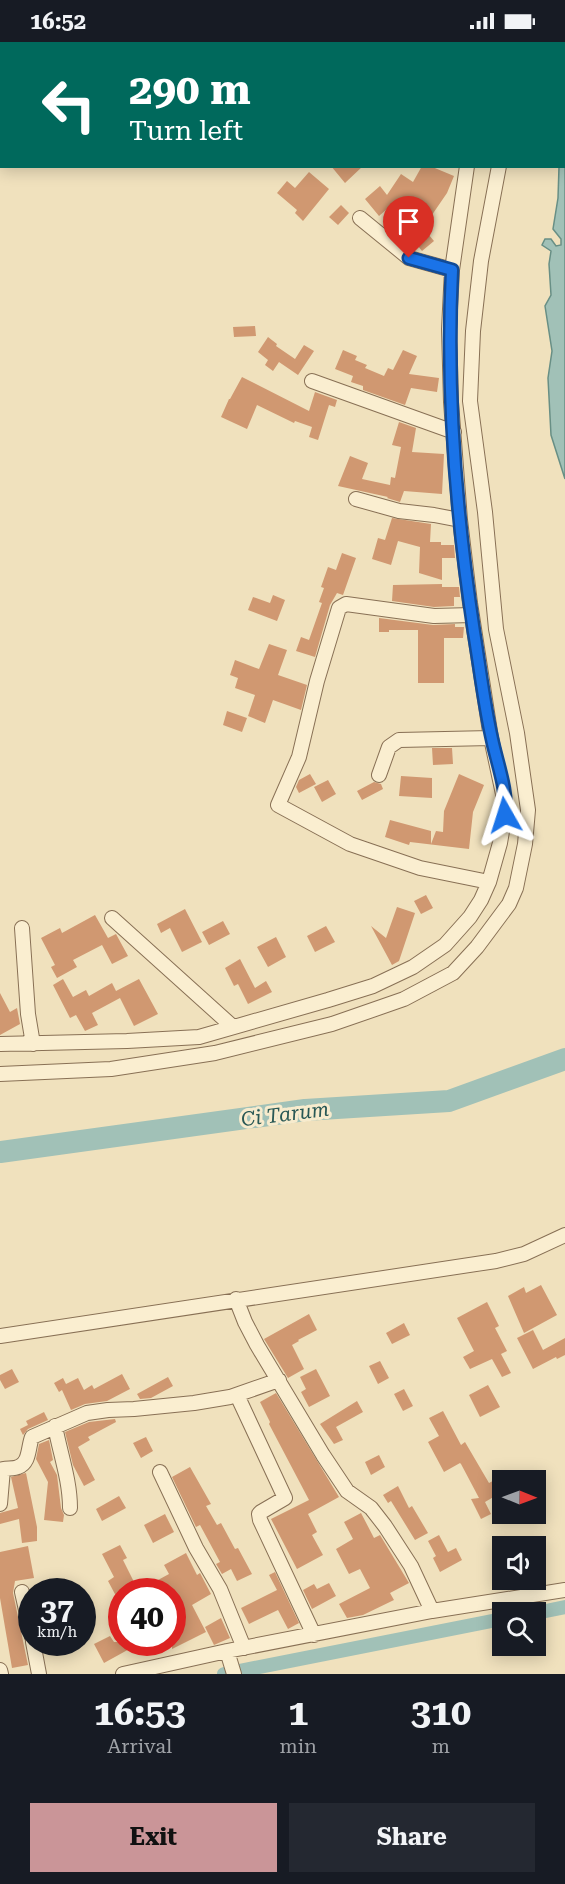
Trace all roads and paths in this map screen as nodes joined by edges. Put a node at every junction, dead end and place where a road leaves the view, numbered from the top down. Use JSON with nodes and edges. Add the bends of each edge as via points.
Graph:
{"nodes":[{"id":1,"x":467,"y":168,"type":"edge"},
{"id":2,"x":499,"y":168,"type":"edge"},
{"id":3,"x":360,"y":218,"type":"dead end"},
{"id":4,"x":452,"y":270,"type":"junction"},
{"id":5,"x":312,"y":381,"type":"dead end"},
{"id":6,"x":454,"y":432,"type":"junction"},
{"id":7,"x":356,"y":499,"type":"dead end"},
{"id":8,"x":460,"y":520,"type":"junction"},
{"id":9,"x":472,"y":615,"type":"junction"},
{"id":10,"x":491,"y":738,"type":"junction"},
{"id":11,"x":379,"y":775,"type":"dead end"},
{"id":12,"x":489,"y":882,"type":"junction"},
{"id":13,"x":112,"y":918,"type":"dead end"},
{"id":14,"x":22,"y":928,"type":"dead end"},
{"id":15,"x":233,"y":1028,"type":"junction"},
{"id":16,"x":0,"y":1044,"type":"edge"},
{"id":17,"x":33,"y":1044,"type":"junction"},
{"id":18,"x":0,"y":1074,"type":"edge"},
{"id":19,"x":565,"y":1235,"type":"edge"},
{"id":20,"x":236,"y":1299,"type":"junction"},
{"id":21,"x":0,"y":1336,"type":"edge"},
{"id":22,"x":279,"y":1380,"type":"junction"},
{"id":23,"x":237,"y":1395,"type":"junction"},
{"id":24,"x":55,"y":1426,"type":"junction"},
{"id":25,"x":160,"y":1472,"type":"dead end"},
{"id":26,"x":0,"y":1504,"type":"edge"},
{"id":27,"x":70,"y":1508,"type":"dead end"},
{"id":28,"x":565,"y":1590,"type":"edge"},
{"id":29,"x":432,"y":1611,"type":"junction"},
{"id":30,"x":314,"y":1635,"type":"junction"},
{"id":31,"x":243,"y":1648,"type":"junction"},
{"id":32,"x":36,"y":1656,"type":"edge"},
{"id":33,"x":231,"y":1663,"type":"edge"},
{"id":34,"x":39,"y":1674,"type":"edge"},
{"id":35,"x":123,"y":1674,"type":"edge"}],
"edges":[{"from":1,"to":4,"type":"street"},
{"from":2,"to":18,"type":"street","via":[[472,331],[470,400],[496,629],[528,810],[516,888],[508,904],[453,973],[404,999],[332,1024],[215,1053],[122,1067]]},
{"from":3,"to":4,"type":"street","via":[[409,258]]},
{"from":4,"to":6,"type":"street","via":[[449,329]]},
{"from":5,"to":6,"type":"street"},
{"from":6,"to":8,"type":"street"},
{"from":7,"to":8,"type":"street","via":[[399,511]]},
{"from":8,"to":9,"type":"street"},
{"from":9,"to":10,"type":"street"},
{"from":9,"to":12,"type":"street","via":[[434,616],[346,604],[339,608],[298,757],[278,806],[350,844],[420,868]]},
{"from":10,"to":11,"type":"street","via":[[399,740],[389,747]]},
{"from":10,"to":12,"type":"street","via":[[506,808]]},
{"from":12,"to":15,"type":"street","via":[[458,932],[413,967],[373,986]]},
{"from":13,"to":15,"type":"street"},
{"from":14,"to":17,"type":"street"},
{"from":15,"to":17,"type":"street","via":[[199,1036]]},
{"from":16,"to":17,"type":"street"},
{"from":19,"to":20,"type":"street","via":[[524,1254],[496,1261]]},
{"from":20,"to":21,"type":"street"},
{"from":20,"to":22,"type":"street","via":[[244,1322]]},
{"from":22,"to":23,"type":"street"},
{"from":22,"to":29,"type":"street","via":[[347,1491],[371,1508],[399,1545]]},
{"from":23,"to":24,"type":"street","via":[[87,1413]]},
{"from":23,"to":30,"type":"street","via":[[285,1498],[261,1512],[260,1520]]},
{"from":24,"to":26,"type":"street","via":[[32,1437],[27,1459],[21,1465],[3,1469]]},
{"from":24,"to":27,"type":"street"},
{"from":25,"to":31,"type":"street","via":[[220,1589]]},
{"from":28,"to":29,"type":"street"},
{"from":29,"to":30,"type":"street"},
{"from":30,"to":31,"type":"street"},
{"from":31,"to":33,"type":"street"},
{"from":32,"to":34,"type":"street"},
{"from":33,"to":35,"type":"street"}]}
